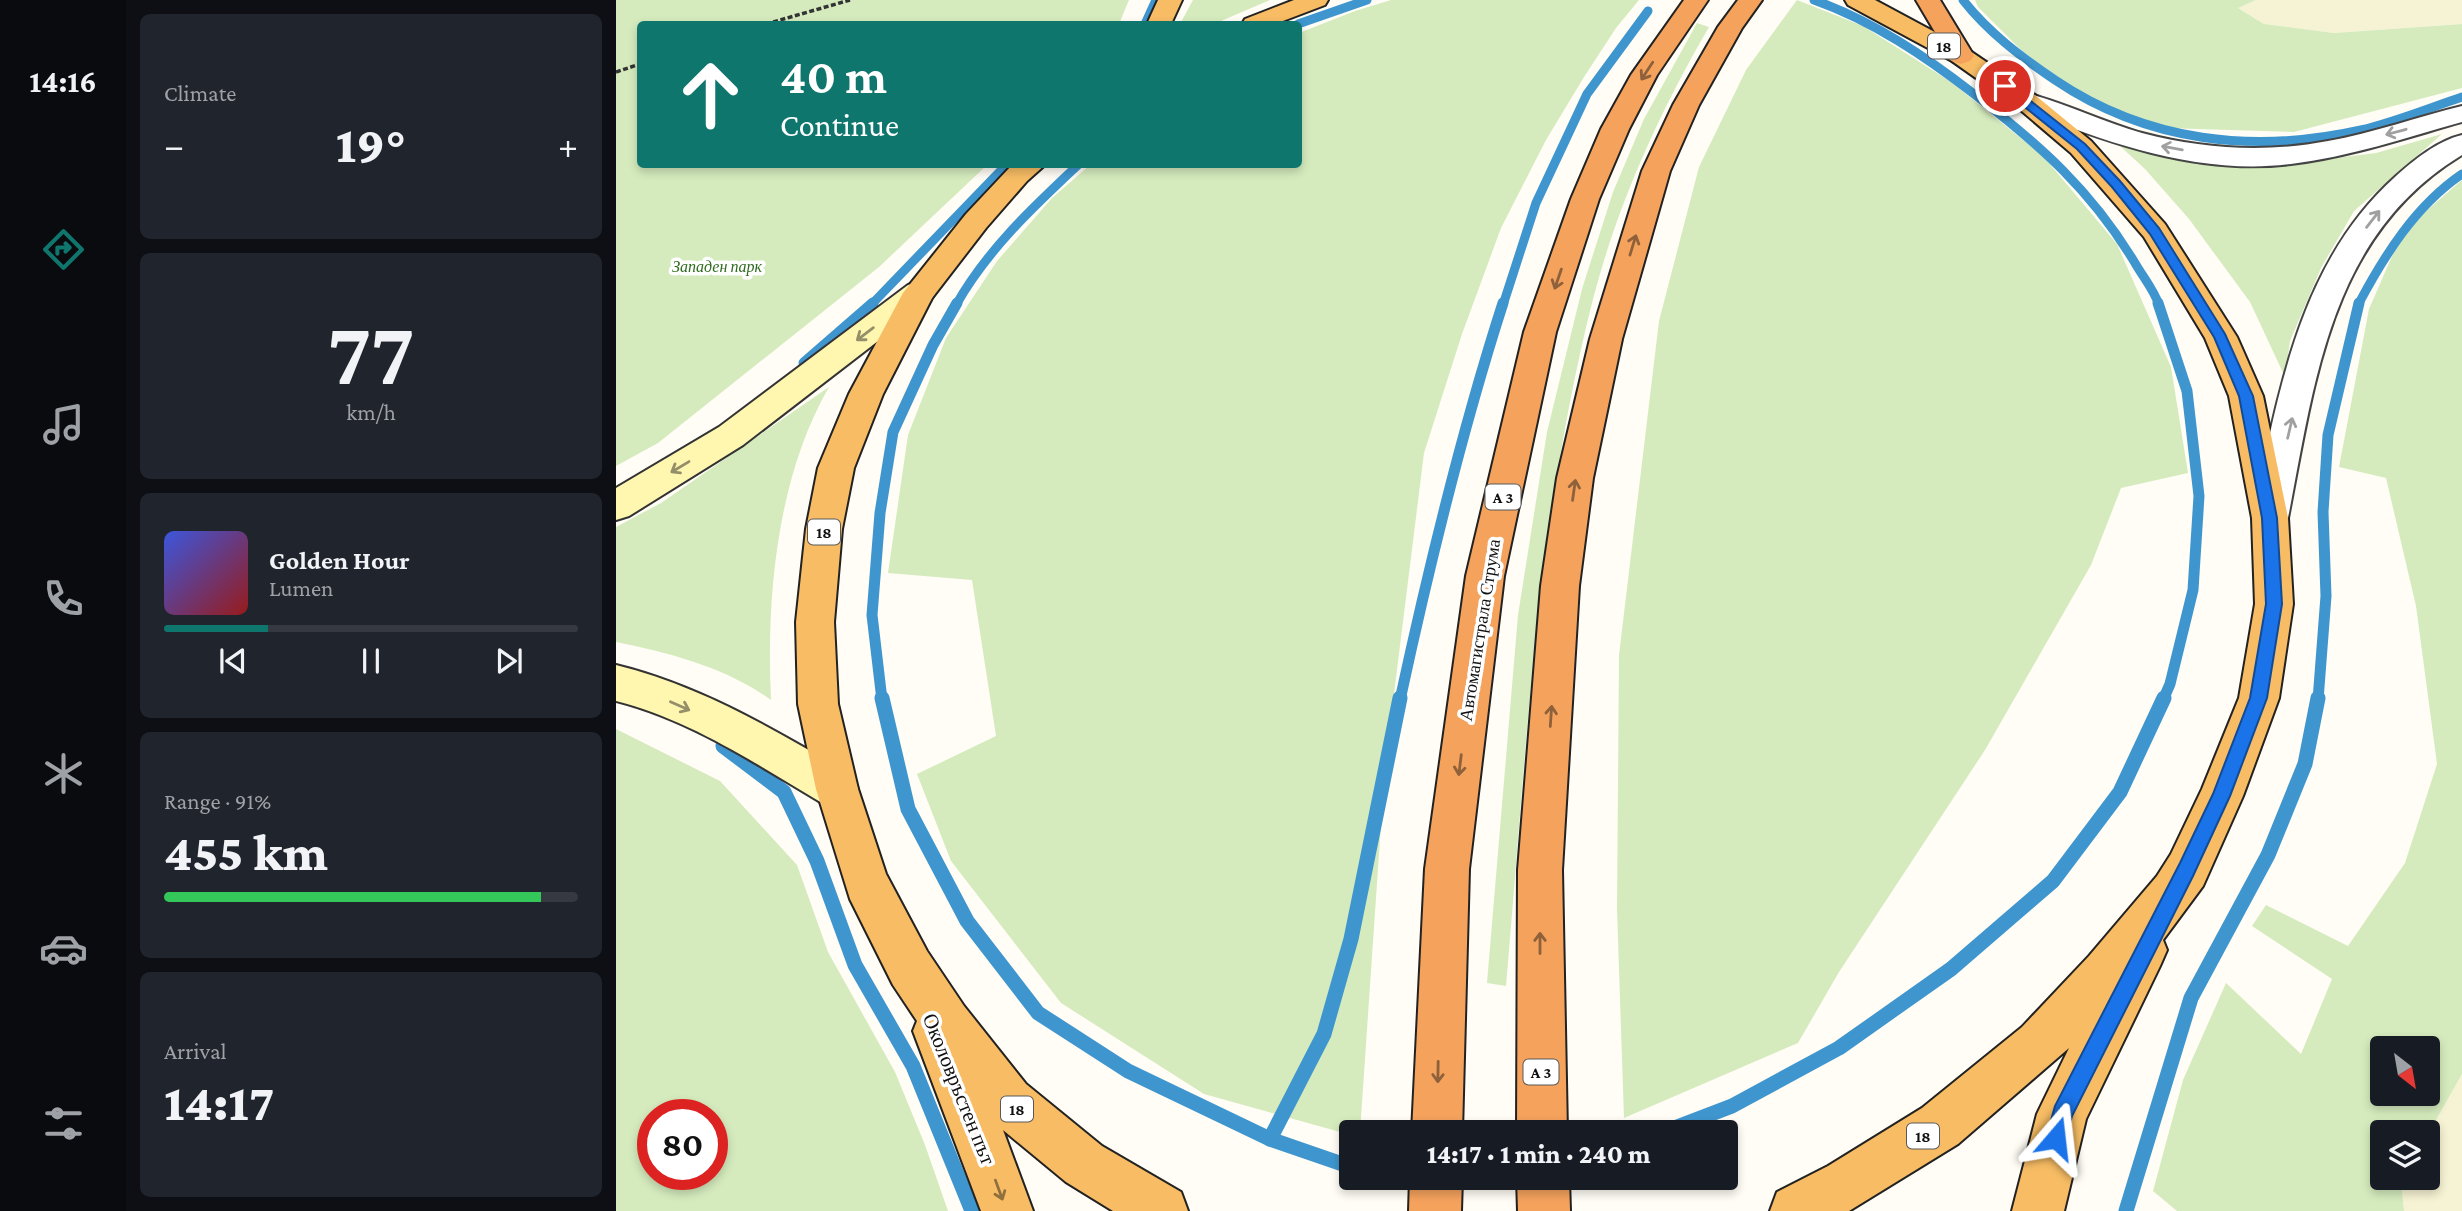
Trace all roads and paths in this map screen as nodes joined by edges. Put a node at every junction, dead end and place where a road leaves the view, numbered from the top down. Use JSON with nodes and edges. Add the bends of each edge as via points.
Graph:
{"nodes":[{"id":1,"x":850,"y":0,"type":"edge"},
{"id":2,"x":1170,"y":0,"type":"edge"},
{"id":3,"x":1316,"y":0,"type":"edge"},
{"id":4,"x":1857,"y":0,"type":"edge"},
{"id":5,"x":1928,"y":0,"type":"edge"},
{"id":6,"x":1691,"y":7,"type":"edge"},
{"id":7,"x":1740,"y":13,"type":"edge"},
{"id":8,"x":776,"y":21,"type":"edge"},
{"id":9,"x":1160,"y":21,"type":"edge"},
{"id":10,"x":1262,"y":21,"type":"edge"},
{"id":11,"x":1961,"y":56,"type":"junction"},
{"id":12,"x":637,"y":65,"type":"edge"},
{"id":13,"x":616,"y":72,"type":"edge"},
{"id":14,"x":2026,"y":101,"type":"junction"},
{"id":15,"x":2462,"y":114,"type":"edge"},
{"id":16,"x":2462,"y":143,"type":"edge"},
{"id":17,"x":1027,"y":168,"type":"edge"},
{"id":18,"x":919,"y":293,"type":"junction"},
{"id":19,"x":616,"y":506,"type":"edge"},
{"id":20,"x":2270,"y":518,"type":"junction"},
{"id":21,"x":616,"y":683,"type":"edge"},
{"id":22,"x":837,"y":789,"type":"junction"},
{"id":23,"x":2174,"y":892,"type":"junction"},
{"id":24,"x":910,"y":968,"type":"junction"},
{"id":25,"x":1437,"y":1120,"type":"edge"},
{"id":26,"x":1542,"y":1120,"type":"edge"},
{"id":27,"x":1436,"y":1190,"type":"edge"},
{"id":28,"x":1543,"y":1190,"type":"edge"},
{"id":29,"x":1007,"y":1211,"type":"edge"},
{"id":30,"x":1162,"y":1211,"type":"edge"},
{"id":31,"x":1435,"y":1211,"type":"edge"},
{"id":32,"x":1544,"y":1211,"type":"edge"},
{"id":33,"x":1796,"y":1211,"type":"edge"},
{"id":34,"x":2038,"y":1211,"type":"edge"}],
"edges":[{"from":1,"to":8,"type":"path"},
{"from":2,"to":9,"type":"highway"},
{"from":3,"to":10,"type":"highway"},
{"from":4,"to":11,"type":"highway","number":"18"},
{"from":5,"to":11,"type":"highway"},
{"from":6,"to":25,"type":"highway","name":"Автомагистрала Струма","number":"A 3","one_way":true,"via":[[1644,75],[1615,129],[1585,199],[1540,332],[1485,576],[1447,869]]},
{"from":26,"to":7,"type":"highway","number":"A 3","one_way":true,"via":[[1540,870],[1560,586],[1575,478],[1606,339],[1656,171],[1686,105]]},
{"from":11,"to":14,"type":"highway","number":"18"},
{"from":12,"to":13,"type":"path"},
{"from":15,"to":14,"type":"street","one_way":true,"via":[[2326,150],[2259,158],[2153,145],[2092,128]]},
{"from":14,"to":20,"type":"highway","number":"18","via":[[2116,184],[2155,231],[2214,326],[2246,396]]},
{"from":20,"to":16,"type":"street","one_way":true,"via":[[2311,332],[2346,254],[2385,204],[2420,170]]},
{"from":17,"to":18,"type":"highway","number":"18","via":[[976,221]]},
{"from":18,"to":19,"type":"main road","one_way":true,"via":[[731,436]]},
{"from":18,"to":22,"type":"highway","number":"18","via":[[861,407],[836,468],[824,530],[814,622],[818,691]]},
{"from":20,"to":23,"type":"highway","number":"18","via":[[2274,604],[2259,698],[2221,796]]},
{"from":21,"to":22,"type":"main road","one_way":true,"via":[[637,687],[722,724]]},
{"from":22,"to":24,"type":"highway","number":"18","via":[[866,883]]},
{"from":23,"to":33,"type":"highway","number":"18","via":[[2039,1044],[1940,1126]]},
{"from":23,"to":34,"type":"highway","number":"18","via":[[2062,1114]]},
{"from":24,"to":29,"type":"highway","name":"Околовръстен път","number":"18","one_way":true},
{"from":24,"to":30,"type":"highway","number":"18","via":[[1008,1102],[1084,1164]]},
{"from":27,"to":31,"type":"highway"},
{"from":28,"to":32,"type":"highway"}]}
